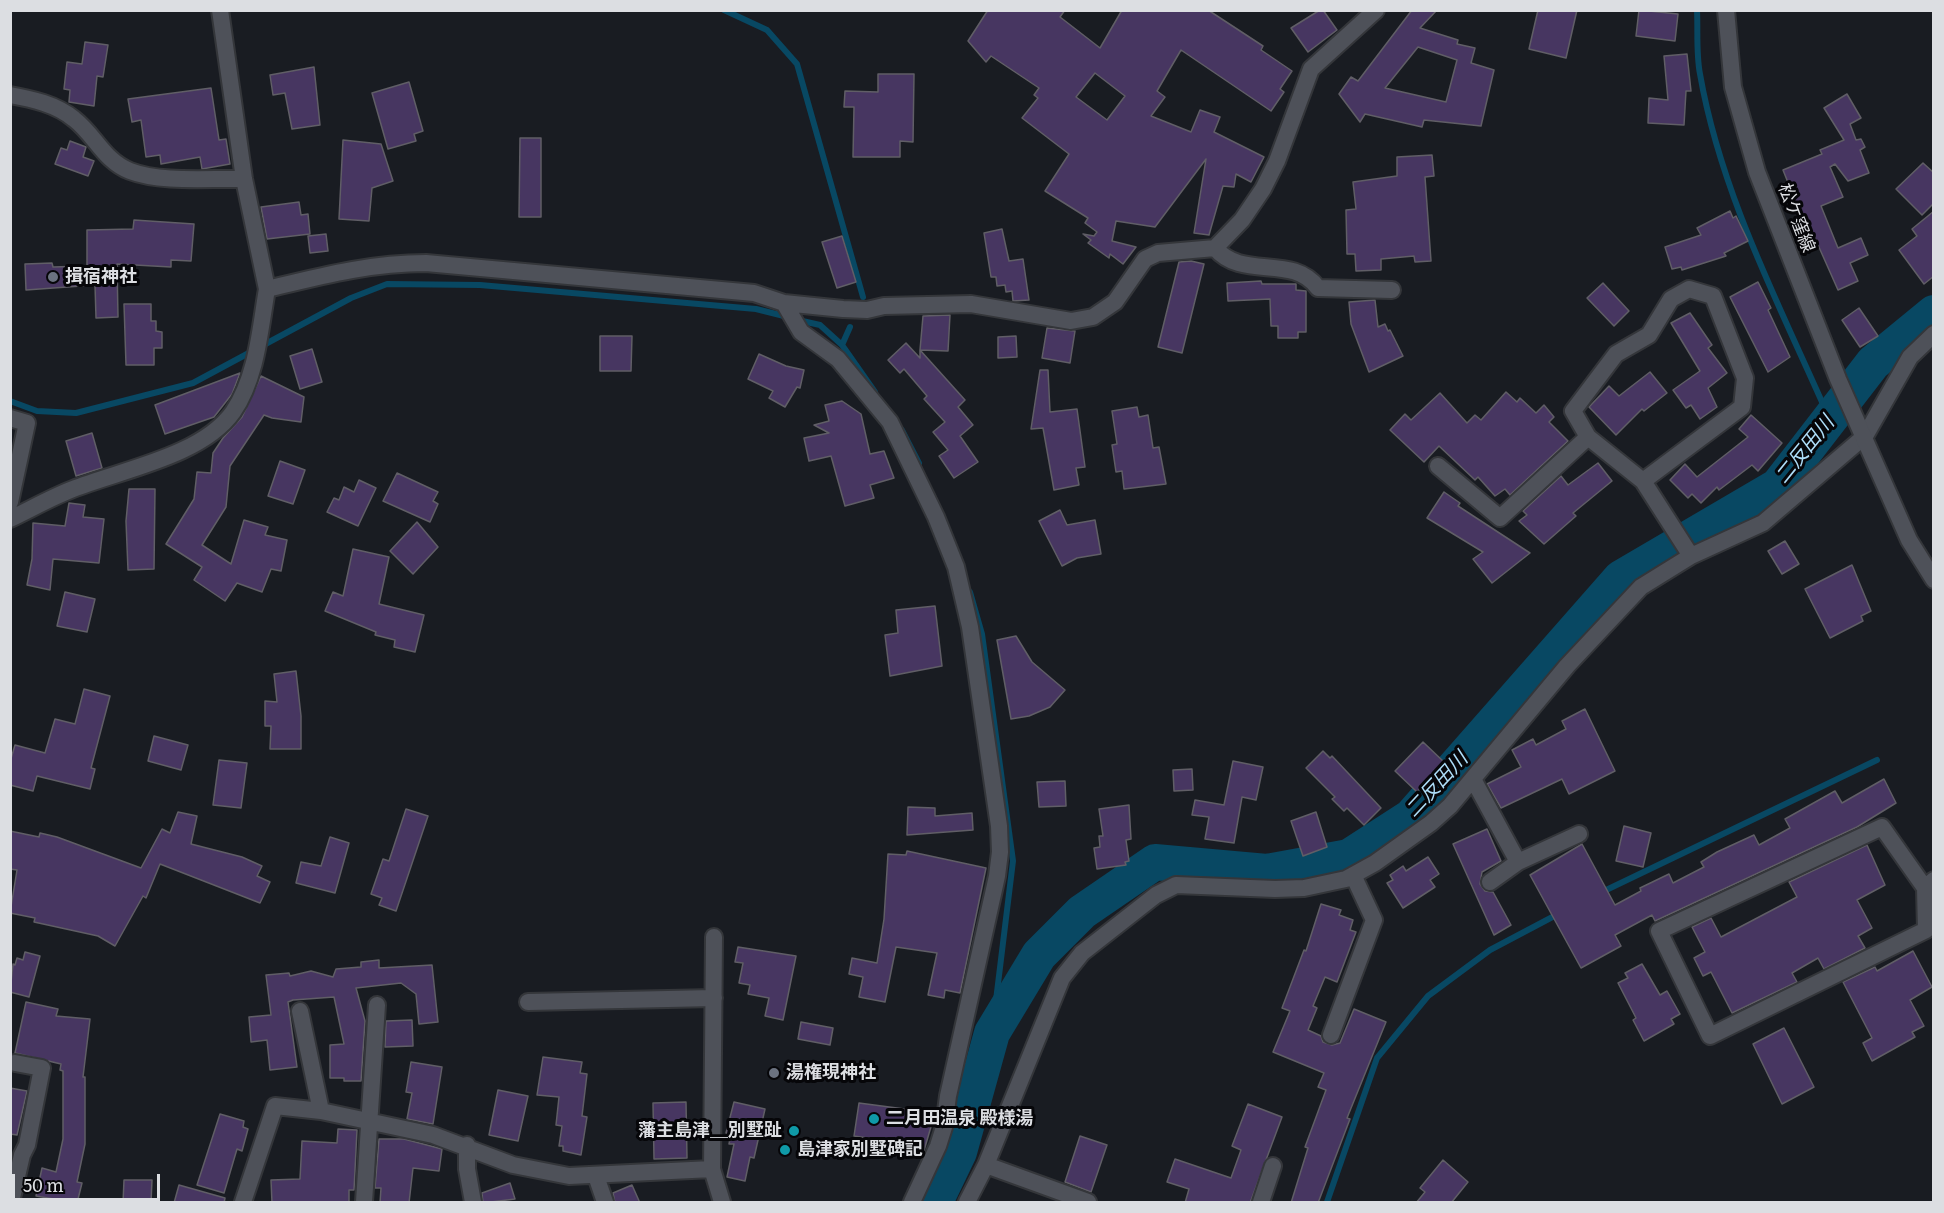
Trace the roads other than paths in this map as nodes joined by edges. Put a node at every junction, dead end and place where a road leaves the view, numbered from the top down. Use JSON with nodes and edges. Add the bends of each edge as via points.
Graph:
{"nodes":[{"id":1,"x":220,"y":10,"type":"edge"},
{"id":2,"x":1376,"y":10,"type":"edge"},
{"id":3,"x":1726,"y":10,"type":"edge"},
{"id":4,"x":10,"y":95,"type":"edge"},
{"id":5,"x":244,"y":180,"type":"junction"},
{"id":6,"x":1215,"y":248,"type":"junction"},
{"id":7,"x":267,"y":289,"type":"junction"},
{"id":8,"x":1392,"y":290,"type":"dead end"},
{"id":9,"x":784,"y":303,"type":"junction"},
{"id":10,"x":1934,"y":334,"type":"edge"},
{"id":11,"x":10,"y":418,"type":"edge"},
{"id":12,"x":1864,"y":433,"type":"junction"},
{"id":13,"x":1588,"y":437,"type":"junction"},
{"id":14,"x":1437,"y":466,"type":"dead end"},
{"id":15,"x":1642,"y":481,"type":"junction"},
{"id":16,"x":10,"y":502,"type":"edge"},
{"id":17,"x":10,"y":519,"type":"edge"},
{"id":18,"x":1691,"y":556,"type":"junction"},
{"id":19,"x":1934,"y":580,"type":"edge"},
{"id":20,"x":1473,"y":779,"type":"junction"},
{"id":21,"x":1579,"y":834,"type":"dead end"},
{"id":22,"x":1518,"y":862,"type":"junction"},
{"id":23,"x":1353,"y":874,"type":"junction"},
{"id":24,"x":1490,"y":882,"type":"dead end"},
{"id":25,"x":1929,"y":884,"type":"edge"},
{"id":26,"x":714,"y":937,"type":"dead end"},
{"id":27,"x":714,"y":998,"type":"junction"},
{"id":28,"x":528,"y":1002,"type":"dead end"},
{"id":29,"x":377,"y":1005,"type":"dead end"},
{"id":30,"x":300,"y":1011,"type":"dead end"},
{"id":31,"x":1331,"y":1035,"type":"dead end"},
{"id":32,"x":15,"y":1064,"type":"dead end"},
{"id":33,"x":321,"y":1111,"type":"junction"},
{"id":34,"x":370,"y":1121,"type":"junction"},
{"id":35,"x":467,"y":1145,"type":"junction"},
{"id":36,"x":986,"y":1165,"type":"junction"},
{"id":37,"x":1273,"y":1166,"type":"dead end"},
{"id":38,"x":712,"y":1169,"type":"junction"},
{"id":39,"x":596,"y":1176,"type":"junction"},
{"id":40,"x":11,"y":1203,"type":"edge"},
{"id":41,"x":243,"y":1203,"type":"edge"},
{"id":42,"x":364,"y":1203,"type":"edge"},
{"id":43,"x":473,"y":1203,"type":"edge"},
{"id":44,"x":605,"y":1203,"type":"edge"},
{"id":45,"x":722,"y":1203,"type":"edge"},
{"id":46,"x":912,"y":1203,"type":"edge"},
{"id":47,"x":967,"y":1203,"type":"edge"},
{"id":48,"x":1088,"y":1203,"type":"edge"},
{"id":49,"x":1261,"y":1203,"type":"edge"}],
"edges":[{"from":1,"to":5,"type":"street"},
{"from":2,"to":6,"type":"street","via":[[1311,69],[1263,189],[1242,220]]},
{"from":3,"to":12,"type":"street","name":"松ケ窪線","via":[[1733,87],[1757,171],[1838,379]]},
{"from":4,"to":5,"type":"street","via":[[60,109],[76,119],[112,161],[130,171],[151,177]]},
{"from":5,"to":7,"type":"street"},
{"from":6,"to":8,"type":"street","via":[[1232,262],[1309,277],[1318,288]]},
{"from":6,"to":9,"type":"street","via":[[1167,251],[1145,259],[1115,302],[1093,317],[1071,321],[971,304],[884,306],[867,310]]},
{"from":7,"to":9,"type":"street","via":[[386,263],[426,263],[743,292]]},
{"from":7,"to":17,"type":"street","via":[[254,364],[233,412],[213,431],[183,450],[71,490]]},
{"from":9,"to":46,"type":"street","via":[[801,332],[838,359],[890,422],[940,527],[956,567],[970,627],[999,826],[997,876],[944,1126]]},
{"from":10,"to":12,"type":"street","via":[[1910,357]]},
{"from":11,"to":16,"type":"street","via":[[27,423]]},
{"from":12,"to":18,"type":"street","via":[[1762,523]]},
{"from":12,"to":19,"type":"street","name":"松ケ窪線","via":[[1909,540]]},
{"from":13,"to":14,"type":"street","via":[[1500,518]]},
{"from":13,"to":15,"type":"street"},
{"from":13,"to":15,"type":"street","via":[[1574,411],[1616,354],[1649,334],[1671,299],[1689,289],[1713,296],[1745,378],[1742,407]]},
{"from":15,"to":18,"type":"street"},
{"from":18,"to":20,"type":"street","via":[[1641,587],[1567,666]]},
{"from":20,"to":22,"type":"street"},
{"from":20,"to":23,"type":"street","via":[[1431,823]]},
{"from":21,"to":22,"type":"street"},
{"from":22,"to":24,"type":"street"},
{"from":23,"to":31,"type":"street","via":[[1374,920]]},
{"from":23,"to":36,"type":"street","via":[[1304,888],[1176,885],[1082,953],[1062,978]]},
{"from":25,"to":25,"type":"street","via":[[1882,827],[1659,931],[1710,1036],[1926,930]]},
{"from":26,"to":27,"type":"street"},
{"from":27,"to":28,"type":"street"},
{"from":27,"to":38,"type":"street"},
{"from":29,"to":34,"type":"street"},
{"from":30,"to":33,"type":"street"},
{"from":32,"to":40,"type":"street","via":[[42,1068]]},
{"from":33,"to":34,"type":"street"},
{"from":33,"to":41,"type":"street","via":[[275,1106]]},
{"from":34,"to":35,"type":"street"},
{"from":34,"to":42,"type":"street"},
{"from":35,"to":39,"type":"street","via":[[513,1165],[569,1176]]},
{"from":35,"to":43,"type":"street"},
{"from":36,"to":47,"type":"street"},
{"from":36,"to":48,"type":"street"},
{"from":37,"to":49,"type":"street"},
{"from":38,"to":39,"type":"street"},
{"from":38,"to":45,"type":"street"},
{"from":39,"to":44,"type":"street"}]}
